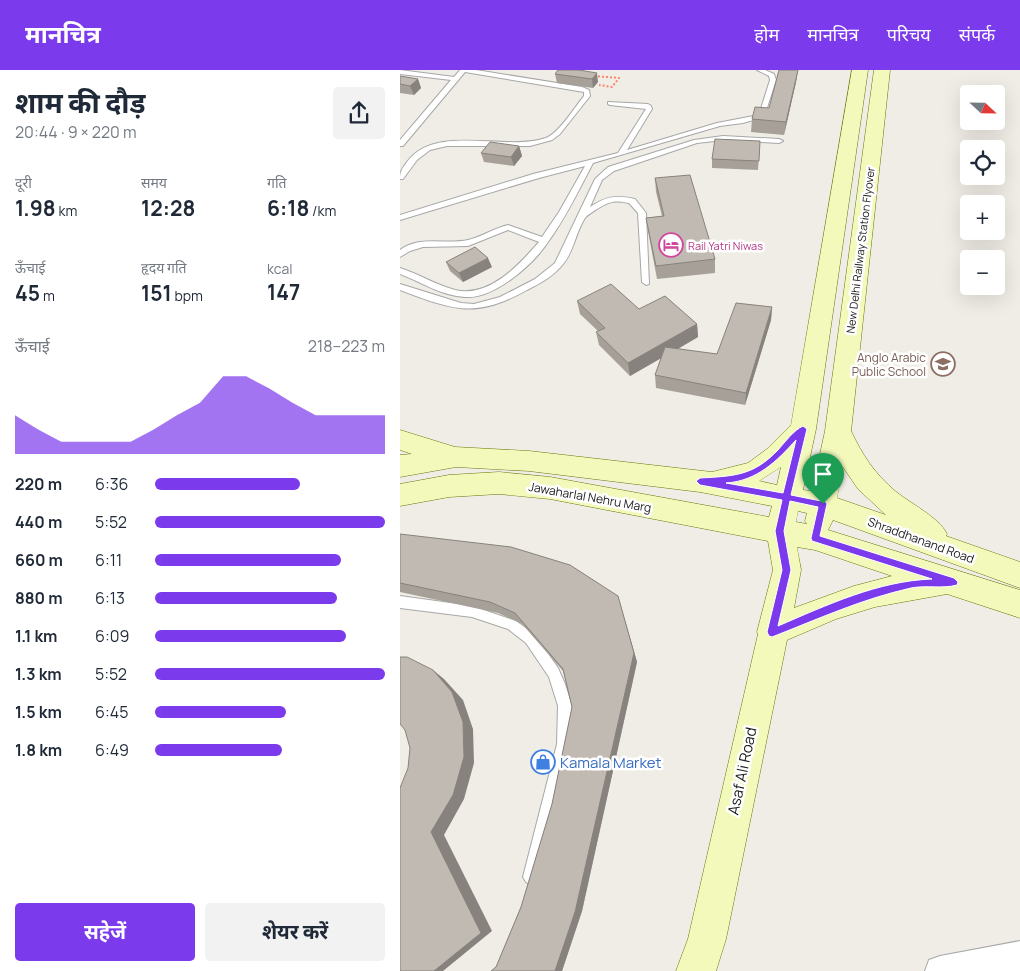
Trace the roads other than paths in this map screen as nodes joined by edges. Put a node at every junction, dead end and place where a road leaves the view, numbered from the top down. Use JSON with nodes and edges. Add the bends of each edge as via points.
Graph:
{"nodes":[{"id":1,"x":463,"y":70,"type":"edge"},
{"id":2,"x":760,"y":70,"type":"edge"},
{"id":3,"x":400,"y":72,"type":"edge"},
{"id":4,"x":400,"y":78,"type":"edge"},
{"id":5,"x":456,"y":78,"type":"junction"},
{"id":6,"x":881,"y":78,"type":"edge"},
{"id":7,"x":859,"y":79,"type":"edge"},
{"id":8,"x":440,"y":86,"type":"junction"},
{"id":9,"x":610,"y":103,"type":"dead end"},
{"id":10,"x":779,"y":141,"type":"dead end"},
{"id":11,"x":400,"y":144,"type":"edge"},
{"id":12,"x":621,"y":154,"type":"junction"},
{"id":13,"x":591,"y":161,"type":"junction"},
{"id":14,"x":400,"y":178,"type":"edge"},
{"id":15,"x":582,"y":216,"type":"junction"},
{"id":16,"x":400,"y":218,"type":"edge"},
{"id":17,"x":545,"y":241,"type":"junction"},
{"id":18,"x":400,"y":254,"type":"edge"},
{"id":19,"x":400,"y":271,"type":"edge"},
{"id":20,"x":646,"y":282,"type":"dead end"},
{"id":21,"x":400,"y":287,"type":"edge"},
{"id":22,"x":803,"y":429,"type":"junction"},
{"id":23,"x":838,"y":431,"type":"junction"},
{"id":24,"x":400,"y":440,"type":"edge"},
{"id":25,"x":456,"y":457,"type":"junction"},
{"id":26,"x":400,"y":466,"type":"edge"},
{"id":27,"x":700,"y":481,"type":"junction"},
{"id":28,"x":400,"y":495,"type":"edge"},
{"id":29,"x":786,"y":497,"type":"junction"},
{"id":30,"x":823,"y":504,"type":"junction"},
{"id":31,"x":780,"y":531,"type":"junction"},
{"id":32,"x":815,"y":538,"type":"junction"},
{"id":33,"x":968,"y":556,"type":"junction"},
{"id":34,"x":787,"y":570,"type":"junction"},
{"id":35,"x":1020,"y":575,"type":"edge"},
{"id":36,"x":954,"y":582,"type":"junction"},
{"id":37,"x":400,"y":602,"type":"edge"},
{"id":38,"x":1020,"y":604,"type":"edge"},
{"id":39,"x":772,"y":632,"type":"junction"},
{"id":40,"x":530,"y":877,"type":"edge"},
{"id":41,"x":1020,"y":956,"type":"edge"},
{"id":42,"x":696,"y":971,"type":"edge"},
{"id":43,"x":940,"y":971,"type":"edge"}],
"edges":[{"from":1,"to":5,"type":"lane"},
{"from":1,"to":14,"type":"lane","via":[[588,91],[558,133],[550,139],[530,144],[447,144],[428,148],[414,158]]},
{"from":2,"to":12,"type":"lane","via":[[772,75],[773,80],[762,116],[719,124]]},
{"from":3,"to":5,"type":"lane"},
{"from":4,"to":8,"type":"lane"},
{"from":5,"to":8,"type":"lane"},
{"from":6,"to":23,"type":"main road","name":"New Delhi Railway Station Flyover"},
{"from":7,"to":22,"type":"main road","name":"New Delhi Railway Station Flyover"},
{"from":8,"to":11,"type":"lane"},
{"from":9,"to":12,"type":"lane","via":[[642,104],[649,109]]},
{"from":10,"to":15,"type":"lane","via":[[723,138],[696,141],[611,169],[599,179]]},
{"from":12,"to":13,"type":"lane"},
{"from":13,"to":16,"type":"lane"},
{"from":13,"to":17,"type":"lane"},
{"from":15,"to":20,"type":"lane","via":[[614,198],[632,201],[642,212]]},
{"from":15,"to":21,"type":"lane","via":[[554,270],[499,302],[463,308]]},
{"from":17,"to":18,"type":"lane","via":[[508,227],[470,243],[415,246]]},
{"from":17,"to":19,"type":"lane","via":[[508,277],[486,291],[472,295],[458,294]]},
{"from":22,"to":27,"type":"main road","via":[[776,458],[760,469],[739,479]]},
{"from":22,"to":29,"type":"main road","name":"New Delhi Railway Station Flyover"},
{"from":23,"to":30,"type":"main road","name":"New Delhi Railway Station Flyover"},
{"from":23,"to":33,"type":"main road","via":[[868,482],[907,517]]},
{"from":24,"to":25,"type":"main road"},
{"from":25,"to":26,"type":"main road","name":"Jawaharlal Nehru Marg"},
{"from":25,"to":27,"type":"main road","name":"Jawaharlal Nehru Marg","via":[[528,461]]},
{"from":27,"to":29,"type":"main road","name":"Shraddhanand Road"},
{"from":28,"to":31,"type":"main road","name":"Jawaharlal Nehru Marg","via":[[474,484],[541,487]]},
{"from":29,"to":30,"type":"main road","name":"Shraddhanand Road"},
{"from":29,"to":31,"type":"main road","name":"New Delhi Railway Station Flyover"},
{"from":30,"to":32,"type":"main road","name":"New Delhi Railway Station Flyover"},
{"from":30,"to":33,"type":"main road","name":"Shraddhanand Road"},
{"from":31,"to":32,"type":"main road"},
{"from":31,"to":34,"type":"main road"},
{"from":32,"to":34,"type":"main road"},
{"from":32,"to":36,"type":"main road"},
{"from":33,"to":35,"type":"main road","name":"Shraddhanand Road"},
{"from":34,"to":39,"type":"main road","name":"Asaf Ali Road"},
{"from":36,"to":38,"type":"main road"},
{"from":36,"to":39,"type":"main road","via":[[913,584],[873,594]]},
{"from":37,"to":40,"type":"lane","via":[[495,618],[514,626],[545,658],[558,680],[565,705],[564,744]]},
{"from":39,"to":42,"type":"main road","name":"Asaf Ali Road","via":[[707,939]]},
{"from":41,"to":43,"type":"street"}]}
